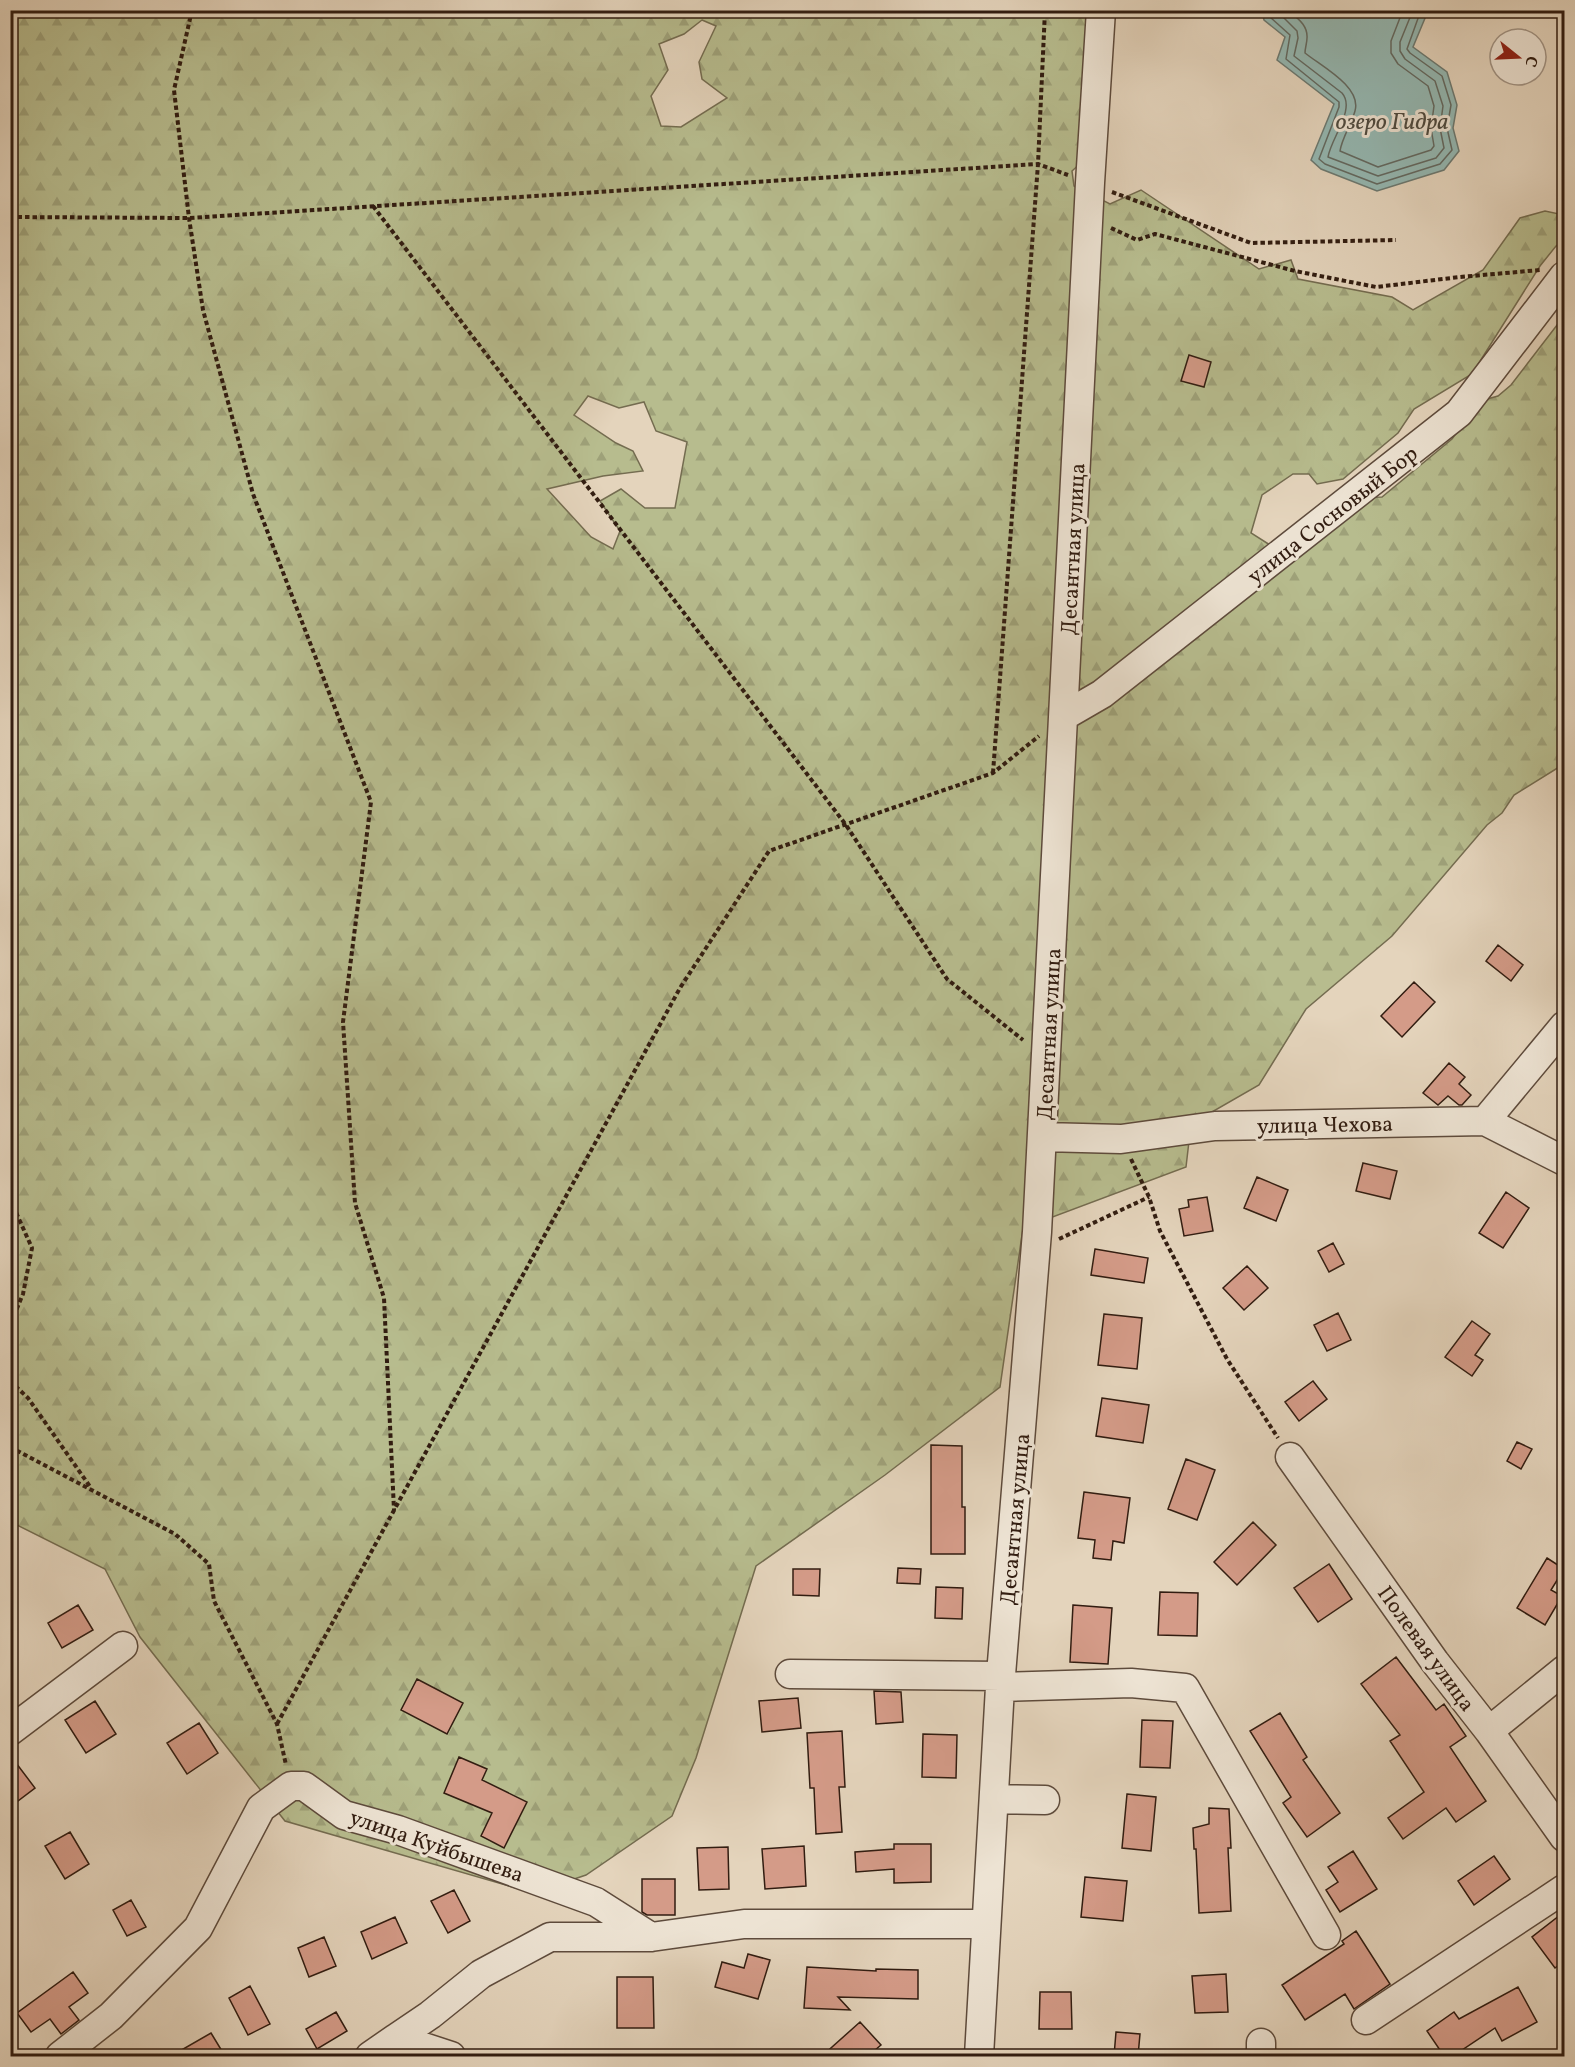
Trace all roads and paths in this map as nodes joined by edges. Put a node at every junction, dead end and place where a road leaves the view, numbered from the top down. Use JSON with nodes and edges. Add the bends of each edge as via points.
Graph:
{"nodes":[{"id":1,"x":192,"y":10,"type":"edge"},
{"id":2,"x":1046,"y":10,"type":"edge"},
{"id":3,"x":1101,"y":10,"type":"edge"},
{"id":4,"x":1038,"y":164,"type":"junction"},
{"id":5,"x":1090,"y":183,"type":"junction"},
{"id":6,"x":373,"y":206,"type":"junction"},
{"id":7,"x":10,"y":217,"type":"edge"},
{"id":8,"x":189,"y":218,"type":"junction"},
{"id":9,"x":1088,"y":218,"type":"junction"},
{"id":10,"x":1396,"y":240,"type":"dead end"},
{"id":11,"x":1553,"y":273,"type":"edge"},
{"id":12,"x":1064,"y":716,"type":"junction"},
{"id":13,"x":993,"y":773,"type":"junction"},
{"id":14,"x":846,"y":825,"type":"junction"},
{"id":15,"x":1564,"y":1026,"type":"edge"},
{"id":16,"x":1047,"y":1059,"type":"junction"},
{"id":17,"x":1485,"y":1121,"type":"junction"},
{"id":18,"x":1042,"y":1137,"type":"junction"},
{"id":19,"x":1121,"y":1140,"type":"junction"},
{"id":20,"x":1564,"y":1161,"type":"edge"},
{"id":21,"x":1149,"y":1197,"type":"junction"},
{"id":22,"x":10,"y":1199,"type":"edge"},
{"id":23,"x":1037,"y":1232,"type":"junction"},
{"id":24,"x":10,"y":1325,"type":"edge"},
{"id":25,"x":10,"y":1381,"type":"edge"},
{"id":26,"x":10,"y":1447,"type":"edge"},
{"id":27,"x":1290,"y":1457,"type":"joint"},
{"id":28,"x":92,"y":1490,"type":"junction"},
{"id":29,"x":394,"y":1510,"type":"junction"},
{"id":30,"x":123,"y":1646,"type":"dead end"},
{"id":31,"x":1564,"y":1670,"type":"edge"},
{"id":32,"x":790,"y":1674,"type":"dead end"},
{"id":33,"x":1000,"y":1681,"type":"junction"},
{"id":34,"x":277,"y":1724,"type":"junction"},
{"id":35,"x":10,"y":1731,"type":"edge"},
{"id":36,"x":1488,"y":1731,"type":"junction"},
{"id":37,"x":291,"y":1786,"type":"junction"},
{"id":38,"x":994,"y":1799,"type":"junction"},
{"id":39,"x":1045,"y":1800,"type":"dead end"},
{"id":40,"x":1564,"y":1838,"type":"edge"},
{"id":41,"x":1564,"y":1889,"type":"edge"},
{"id":42,"x":986,"y":1924,"type":"junction"},
{"id":43,"x":1326,"y":1935,"type":"dead end"},
{"id":44,"x":651,"y":1937,"type":"junction"},
{"id":45,"x":1366,"y":2020,"type":"dead end"},
{"id":46,"x":396,"y":2038,"type":"junction"},
{"id":47,"x":60,"y":2056,"type":"edge"},
{"id":48,"x":370,"y":2056,"type":"edge"},
{"id":49,"x":451,"y":2056,"type":"edge"},
{"id":50,"x":979,"y":2056,"type":"edge"}],
"edges":[{"from":1,"to":8,"type":"path","via":[[174,90]]},
{"from":2,"to":4,"type":"path"},
{"from":3,"to":5,"type":"street","name":"Десантная улица"},
{"from":4,"to":5,"type":"path"},
{"from":4,"to":6,"type":"path"},
{"from":4,"to":13,"type":"path"},
{"from":5,"to":9,"type":"street","name":"Десантная улица"},
{"from":5,"to":10,"type":"path","via":[[1251,243]]},
{"from":6,"to":8,"type":"path"},
{"from":6,"to":14,"type":"path"},
{"from":7,"to":8,"type":"path"},
{"from":8,"to":29,"type":"path","via":[[203,310],[253,494],[371,802],[343,1022],[355,1203],[384,1298]]},
{"from":9,"to":11,"type":"path","via":[[1137,240],[1155,234],[1295,271],[1376,287],[1460,277]]},
{"from":9,"to":12,"type":"street","name":"Десантная улица"},
{"from":11,"to":12,"type":"street","name":"улица Сосновый Бор","via":[[1459,413],[1102,694]]},
{"from":12,"to":13,"type":"path"},
{"from":12,"to":16,"type":"street","name":"Десантная улица"},
{"from":13,"to":14,"type":"path"},
{"from":14,"to":16,"type":"path","via":[[946,979]]},
{"from":14,"to":29,"type":"path","via":[[769,851],[680,988]]},
{"from":15,"to":17,"type":"street"},
{"from":16,"to":18,"type":"street","name":"Десантная улица"},
{"from":17,"to":19,"type":"street","name":"улица Чехова","via":[[1215,1126]]},
{"from":17,"to":20,"type":"street"},
{"from":18,"to":19,"type":"street","name":"улица Чехова"},
{"from":18,"to":23,"type":"street","name":"Десантная улица"},
{"from":19,"to":21,"type":"path"},
{"from":21,"to":23,"type":"path","via":[[1056,1241]]},
{"from":21,"to":27,"type":"path","via":[[1160,1231],[1227,1359]]},
{"from":22,"to":24,"type":"path","via":[[32,1248],[23,1294]]},
{"from":23,"to":33,"type":"street","name":"Десантная улица"},
{"from":25,"to":28,"type":"path","via":[[28,1398]]},
{"from":26,"to":28,"type":"path"},
{"from":27,"to":36,"type":"street","name":"Полевая улица"},
{"from":28,"to":34,"type":"path","via":[[175,1534],[209,1564],[214,1601]]},
{"from":29,"to":34,"type":"path"},
{"from":30,"to":35,"type":"street"},
{"from":31,"to":36,"type":"street"},
{"from":32,"to":33,"type":"street"},
{"from":33,"to":38,"type":"street","name":"Десантная улица"},
{"from":33,"to":43,"type":"street","via":[[1185,1688]]},
{"from":34,"to":37,"type":"path"},
{"from":36,"to":40,"type":"street","name":"Полевая улица"},
{"from":37,"to":44,"type":"street","name":"улица Куйбышева","via":[[304,1786],[344,1815],[398,1830],[596,1902]]},
{"from":37,"to":47,"type":"street","via":[[261,1808],[198,1928],[111,2016]]},
{"from":38,"to":39,"type":"street"},
{"from":38,"to":42,"type":"street","name":"Десантная улица"},
{"from":41,"to":45,"type":"street"},
{"from":42,"to":44,"type":"street","via":[[744,1924]]},
{"from":42,"to":50,"type":"street","name":"Десантная улица"},
{"from":44,"to":46,"type":"street","via":[[550,1937],[481,1974]]},
{"from":46,"to":48,"type":"street"},
{"from":46,"to":49,"type":"street"}]}
